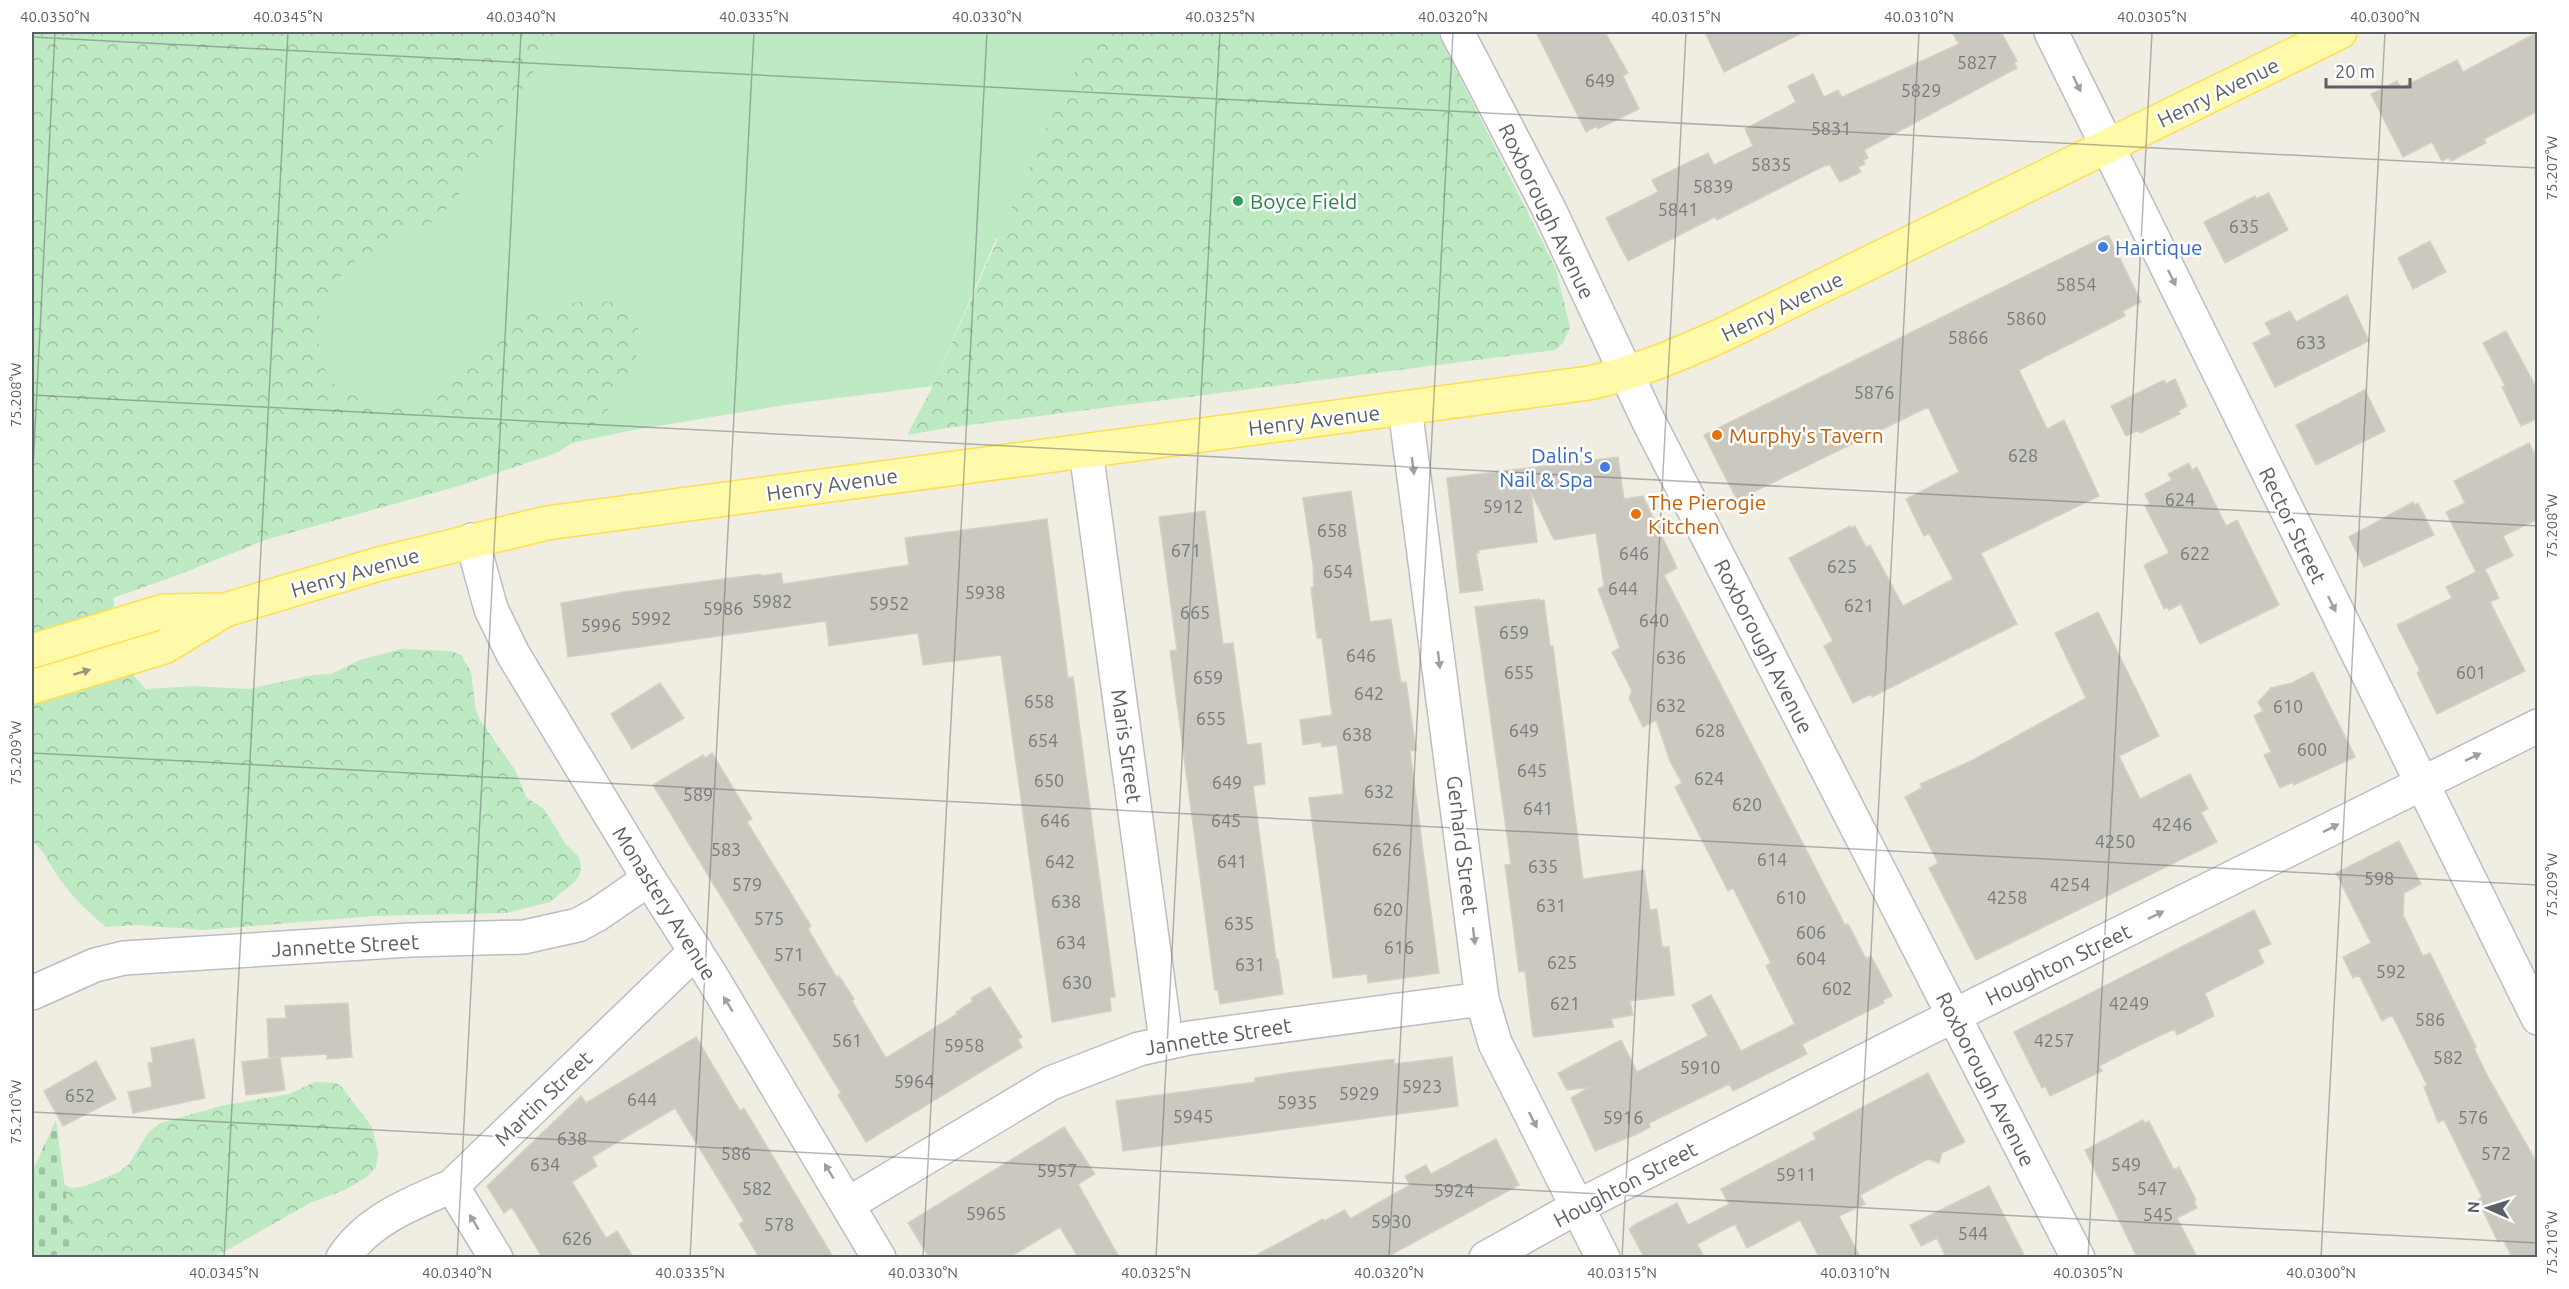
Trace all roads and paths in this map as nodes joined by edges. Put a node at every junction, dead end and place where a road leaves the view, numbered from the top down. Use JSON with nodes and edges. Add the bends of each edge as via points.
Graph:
{"nodes":[{"id":1,"x":1457,"y":32,"type":"edge"},
{"id":2,"x":2051,"y":32,"type":"edge"},
{"id":3,"x":2340,"y":32,"type":"edge"},
{"id":4,"x":2108,"y":146,"type":"junction"},
{"id":5,"x":1626,"y":375,"type":"junction"},
{"id":6,"x":1405,"y":408,"type":"junction"},
{"id":7,"x":1086,"y":451,"type":"junction"},
{"id":8,"x":472,"y":540,"type":"junction"},
{"id":9,"x":225,"y":610,"type":"junction"},
{"id":10,"x":32,"y":651,"type":"edge"},
{"id":11,"x":32,"y":687,"type":"edge"},
{"id":12,"x":2538,"y":726,"type":"edge"},
{"id":13,"x":2421,"y":783,"type":"junction"},
{"id":14,"x":649,"y":879,"type":"junction"},
{"id":15,"x":696,"y":951,"type":"junction"},
{"id":16,"x":32,"y":993,"type":"edge"},
{"id":17,"x":1482,"y":999,"type":"junction"},
{"id":18,"x":1953,"y":1016,"type":"junction"},
{"id":19,"x":2538,"y":1018,"type":"edge"},
{"id":20,"x":1166,"y":1041,"type":"junction"},
{"id":21,"x":452,"y":1186,"type":"junction"},
{"id":22,"x":848,"y":1204,"type":"junction"},
{"id":23,"x":1577,"y":1207,"type":"junction"},
{"id":24,"x":343,"y":1257,"type":"edge"},
{"id":25,"x":496,"y":1257,"type":"edge"},
{"id":26,"x":879,"y":1257,"type":"edge"},
{"id":27,"x":1486,"y":1257,"type":"edge"},
{"id":28,"x":1603,"y":1257,"type":"edge"},
{"id":29,"x":2078,"y":1257,"type":"edge"}],
"edges":[{"from":1,"to":5,"type":"street","name":"Roxborough Avenue","via":[[1549,209]]},
{"from":2,"to":4,"type":"street","name":"Rector Street","one_way":true},
{"from":3,"to":4,"type":"main road","name":"Henry Avenue"},
{"from":4,"to":5,"type":"main road","name":"Henry Avenue","via":[[1720,336]]},
{"from":4,"to":13,"type":"street","name":"Rector Street","one_way":true},
{"from":5,"to":6,"type":"main road","name":"Henry Avenue"},
{"from":5,"to":18,"type":"street","name":"Roxborough Avenue"},
{"from":6,"to":7,"type":"main road","name":"Henry Avenue"},
{"from":6,"to":17,"type":"street","name":"Gerhard Street","one_way":true},
{"from":7,"to":8,"type":"main road","name":"Henry Avenue","via":[[566,520]]},
{"from":7,"to":20,"type":"street","name":"Maris Street"},
{"from":8,"to":9,"type":"main road","name":"Henry Avenue"},
{"from":8,"to":14,"type":"street","name":"Monastery Avenue","via":[[498,628]]},
{"from":9,"to":10,"type":"main road","name":"Henry Avenue","via":[[164,611]]},
{"from":11,"to":9,"type":"main road","name":"Henry Avenue","one_way":true,"via":[[164,647]]},
{"from":13,"to":12,"type":"street","name":"Houghton Street","one_way":true},
{"from":18,"to":13,"type":"street","name":"Houghton Street","one_way":true},
{"from":13,"to":19,"type":"street","name":"Rector Street"},
{"from":14,"to":15,"type":"street","name":"Monastery Avenue"},
{"from":14,"to":16,"type":"street","name":"Jannette Street","via":[[578,924],[524,938],[410,940],[124,958]]},
{"from":15,"to":21,"type":"street","name":"Martin Street"},
{"from":22,"to":15,"type":"street","name":"Monastery Avenue","one_way":true},
{"from":17,"to":20,"type":"street","name":"Jannette Street"},
{"from":17,"to":23,"type":"street","name":"Gerhard Street","one_way":true,"via":[[1495,1043]]},
{"from":18,"to":23,"type":"street","name":"Houghton Street"},
{"from":18,"to":29,"type":"street","name":"Roxborough Avenue"},
{"from":20,"to":22,"type":"street","name":"Jannette Street","via":[[1051,1083]]},
{"from":21,"to":24,"type":"street","via":[[382,1220]]},
{"from":25,"to":21,"type":"street","one_way":true},
{"from":22,"to":26,"type":"street","name":"Monastery Avenue"},
{"from":23,"to":27,"type":"street","name":"Houghton Street"},
{"from":23,"to":28,"type":"street","name":"Gerhard Street"}]}
